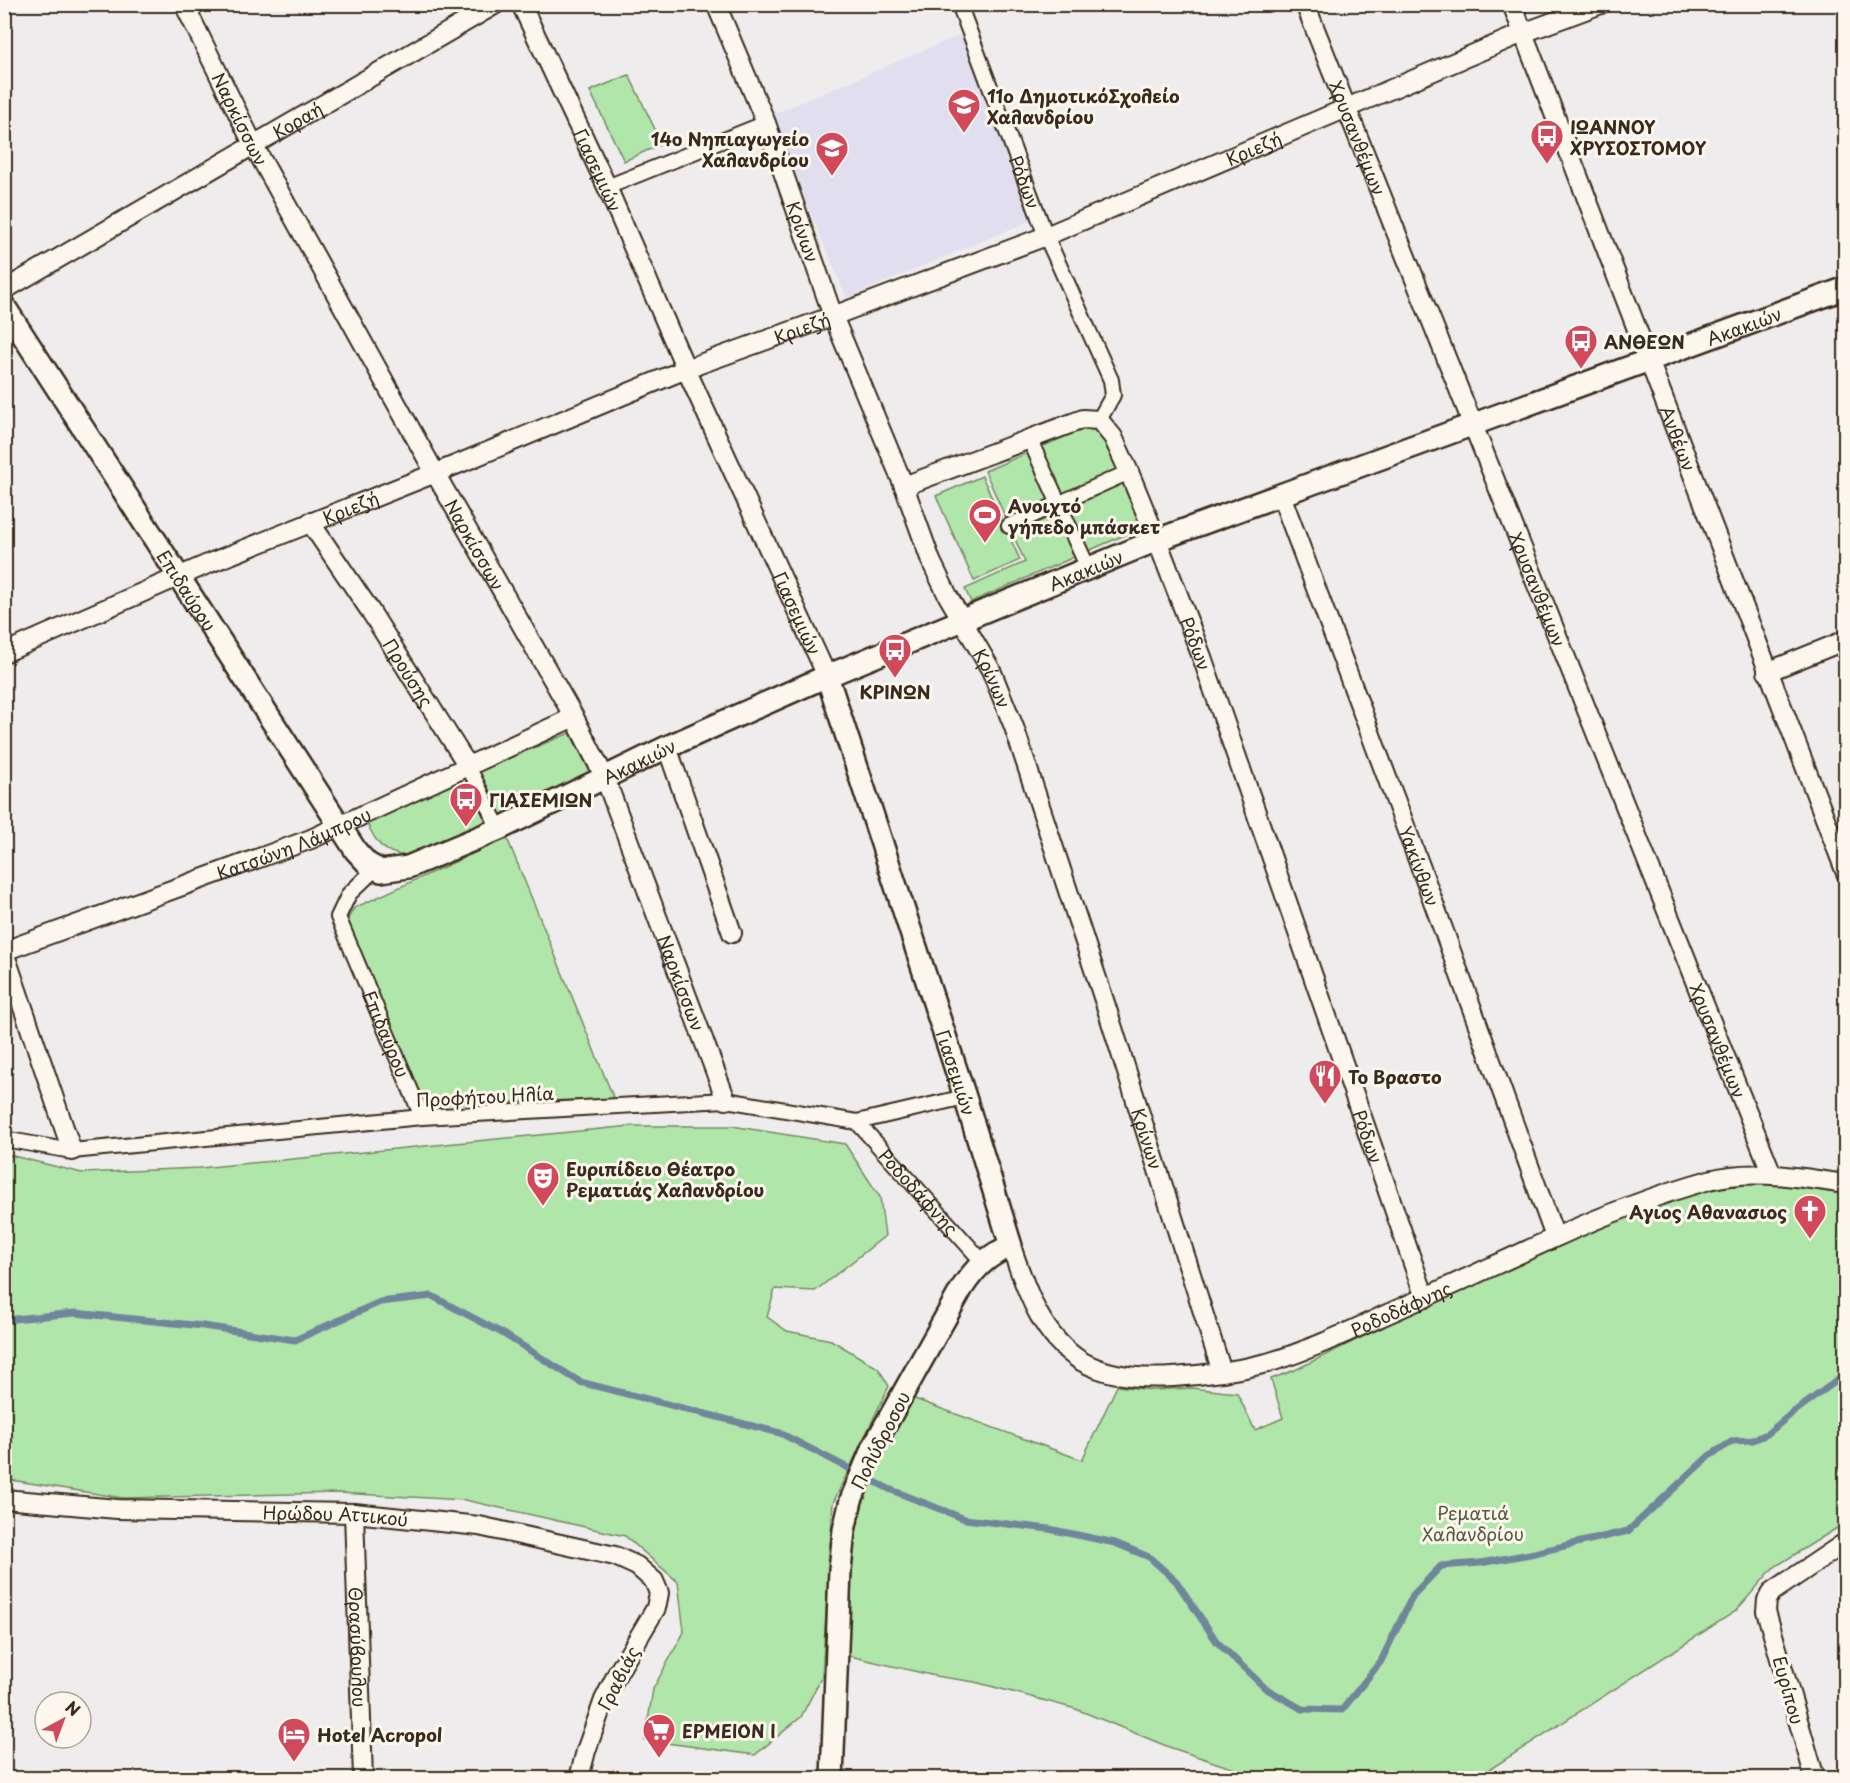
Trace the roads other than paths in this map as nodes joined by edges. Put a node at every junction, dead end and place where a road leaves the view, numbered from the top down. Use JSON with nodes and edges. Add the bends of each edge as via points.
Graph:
{"nodes":[{"id":1,"x":184,"y":4,"type":"edge"},
{"id":2,"x":495,"y":4,"type":"edge"},
{"id":3,"x":521,"y":4,"type":"edge"},
{"id":4,"x":716,"y":4,"type":"edge"},
{"id":5,"x":959,"y":4,"type":"edge"},
{"id":6,"x":1305,"y":4,"type":"edge"},
{"id":7,"x":1512,"y":4,"type":"edge"},
{"id":8,"x":1601,"y":4,"type":"edge"},
{"id":9,"x":1523,"y":33,"type":"junction"},
{"id":10,"x":1347,"y":109,"type":"junction"},
{"id":11,"x":766,"y":123,"type":"junction"},
{"id":12,"x":254,"y":147,"type":"junction"},
{"id":13,"x":607,"y":187,"type":"junction"},
{"id":14,"x":1046,"y":236,"type":"junction"},
{"id":15,"x":1845,"y":288,"type":"edge"},
{"id":16,"x":4,"y":290,"type":"edge"},
{"id":17,"x":4,"y":306,"type":"edge"},
{"id":18,"x":833,"y":316,"type":"junction"},
{"id":19,"x":1647,"y":359,"type":"junction"},
{"id":20,"x":686,"y":369,"type":"junction"},
{"id":21,"x":1099,"y":420,"type":"junction"},
{"id":22,"x":1474,"y":424,"type":"junction"},
{"id":23,"x":1029,"y":438,"type":"junction"},
{"id":24,"x":1129,"y":472,"type":"junction"},
{"id":25,"x":435,"y":473,"type":"junction"},
{"id":26,"x":904,"y":486,"type":"junction"},
{"id":27,"x":1281,"y":495,"type":"junction"},
{"id":28,"x":1058,"y":504,"type":"junction"},
{"id":29,"x":310,"y":522,"type":"junction"},
{"id":30,"x":1009,"y":526,"type":"dead end"},
{"id":31,"x":1157,"y":540,"type":"junction"},
{"id":32,"x":1088,"y":568,"type":"junction"},
{"id":33,"x":180,"y":577,"type":"junction"},
{"id":34,"x":962,"y":621,"type":"junction"},
{"id":35,"x":1845,"y":640,"type":"edge"},
{"id":36,"x":4,"y":653,"type":"edge"},
{"id":37,"x":1767,"y":672,"type":"junction"},
{"id":38,"x":827,"y":676,"type":"junction"},
{"id":39,"x":574,"y":717,"type":"junction"},
{"id":40,"x":667,"y":747,"type":"junction"},
{"id":41,"x":468,"y":766,"type":"junction"},
{"id":42,"x":605,"y":778,"type":"junction"},
{"id":43,"x":341,"y":827,"type":"junction"},
{"id":44,"x":499,"y":829,"type":"junction"},
{"id":45,"x":375,"y":869,"type":"junction"},
{"id":46,"x":1845,"y":873,"type":"edge"},
{"id":47,"x":732,"y":933,"type":"dead end"},
{"id":48,"x":4,"y":951,"type":"edge"},
{"id":49,"x":965,"y":1096,"type":"junction"},
{"id":50,"x":726,"y":1100,"type":"junction"},
{"id":51,"x":422,"y":1117,"type":"junction"},
{"id":52,"x":856,"y":1122,"type":"junction"},
{"id":53,"x":4,"y":1139,"type":"edge"},
{"id":54,"x":72,"y":1152,"type":"junction"},
{"id":55,"x":1772,"y":1174,"type":"junction"},
{"id":56,"x":1845,"y":1184,"type":"edge"},
{"id":57,"x":1555,"y":1238,"type":"junction"},
{"id":58,"x":1011,"y":1246,"type":"junction"},
{"id":59,"x":982,"y":1261,"type":"junction"},
{"id":60,"x":1425,"y":1298,"type":"junction"},
{"id":61,"x":1222,"y":1372,"type":"junction"},
{"id":62,"x":4,"y":1498,"type":"edge"},
{"id":63,"x":354,"y":1513,"type":"junction"},
{"id":64,"x":1845,"y":1542,"type":"edge"},
{"id":65,"x":654,"y":1581,"type":"joint"},
{"id":66,"x":363,"y":1779,"type":"edge"},
{"id":67,"x":579,"y":1779,"type":"edge"},
{"id":68,"x":832,"y":1779,"type":"edge"},
{"id":69,"x":1815,"y":1779,"type":"edge"}],
"edges":[{"from":1,"to":12,"type":"street","name":"Ναρκίσσων"},
{"from":2,"to":12,"type":"street","name":"Κοραή"},
{"from":3,"to":13,"type":"street","name":"Γιασεμιών"},
{"from":4,"to":11,"type":"street","name":"Κρίνων"},
{"from":5,"to":14,"type":"street","name":"Ρόδων"},
{"from":6,"to":10,"type":"street","name":"Χρυσανθέμων"},
{"from":7,"to":9,"type":"street","name":"Ανθέων"},
{"from":8,"to":9,"type":"street","name":"Κριεζή"},
{"from":9,"to":10,"type":"street","name":"Κριεζή"},
{"from":9,"to":19,"type":"street","name":"Ανθέων"},
{"from":10,"to":14,"type":"street","name":"Κριεζή"},
{"from":10,"to":22,"type":"street","name":"Χρυσανθέμων"},
{"from":11,"to":13,"type":"street"},
{"from":11,"to":18,"type":"street","name":"Κρίνων"},
{"from":12,"to":16,"type":"street","name":"Κοραή"},
{"from":12,"to":25,"type":"street","name":"Ναρκίσσων"},
{"from":13,"to":20,"type":"street","name":"Γιασεμιών"},
{"from":14,"to":18,"type":"street","name":"Κριεζή"},
{"from":14,"to":21,"type":"street","name":"Ρόδων","via":[[1111,380],[1113,395]]},
{"from":15,"to":19,"type":"street","name":"Ακακιών"},
{"from":17,"to":33,"type":"street","name":"Επιδαύρου"},
{"from":18,"to":20,"type":"street","name":"Κριεζή"},
{"from":18,"to":26,"type":"street","name":"Κρίνων"},
{"from":19,"to":22,"type":"street","name":"Ακακιών"},
{"from":19,"to":37,"type":"street","name":"Ανθέων"},
{"from":20,"to":25,"type":"street","name":"Κριεζή"},
{"from":20,"to":38,"type":"street","name":"Γιασεμιών"},
{"from":21,"to":23,"type":"street","via":[[1083,419]]},
{"from":21,"to":24,"type":"street","name":"Ρόδων","via":[[1113,437]]},
{"from":22,"to":27,"type":"street","name":"Ακακιών"},
{"from":22,"to":55,"type":"street","name":"Χρυσανθέμων"},
{"from":23,"to":26,"type":"street"},
{"from":23,"to":28,"type":"street"},
{"from":24,"to":28,"type":"street"},
{"from":24,"to":31,"type":"street","name":"Ρόδων"},
{"from":25,"to":29,"type":"street","name":"Κριεζή"},
{"from":25,"to":39,"type":"street","name":"Ναρκίσσων"},
{"from":26,"to":34,"type":"street","name":"Κρίνων","via":[[931,561]]},
{"from":27,"to":31,"type":"street","name":"Ακακιών"},
{"from":27,"to":57,"type":"street","name":"Υακίνθων"},
{"from":28,"to":30,"type":"street"},
{"from":28,"to":32,"type":"street"},
{"from":29,"to":33,"type":"street","name":"Κριεζή"},
{"from":29,"to":41,"type":"street","name":"Προύσης"},
{"from":31,"to":32,"type":"street","name":"Ακακιών"},
{"from":31,"to":60,"type":"street","name":"Ρόδων","via":[[1202,657]]},
{"from":32,"to":34,"type":"street","name":"Ακακιών"},
{"from":33,"to":36,"type":"street","name":"Κριεζή"},
{"from":33,"to":43,"type":"street","name":"Επιδαύρου"},
{"from":34,"to":38,"type":"street","name":"Ακακιών"},
{"from":34,"to":61,"type":"street","name":"Κρίνων","via":[[991,670],[1014,727]]},
{"from":35,"to":37,"type":"street"},
{"from":37,"to":46,"type":"street","name":"Ανθέων"},
{"from":38,"to":40,"type":"street","name":"Ακακιών"},
{"from":38,"to":49,"type":"street","name":"Γιασεμιών"},
{"from":39,"to":41,"type":"street","name":"Κατσώνη Λάμπρου"},
{"from":39,"to":42,"type":"street","name":"Ναρκίσσων"},
{"from":40,"to":42,"type":"street","name":"Ακακιών"},
{"from":40,"to":47,"type":"street"},
{"from":41,"to":43,"type":"street","name":"Κατσώνη Λάμπρου"},
{"from":41,"to":44,"type":"street","name":"Προύσης"},
{"from":42,"to":44,"type":"street","name":"Ακακιών"},
{"from":42,"to":50,"type":"street","name":"Ναρκίσσων"},
{"from":43,"to":45,"type":"street","name":"Επιδαύρου","via":[[356,851]]},
{"from":43,"to":48,"type":"street","name":"Κατσώνη Λάμπρου"},
{"from":44,"to":45,"type":"street","name":"Ακακιών","via":[[408,867]]},
{"from":45,"to":51,"type":"street","name":"Επιδαύρου","via":[[349,894],[338,917]]},
{"from":48,"to":54,"type":"street"},
{"from":49,"to":52,"type":"street","name":"Προφήτου Ηλία"},
{"from":49,"to":58,"type":"street","name":"Γιασεμιών"},
{"from":50,"to":51,"type":"street","name":"Προφήτου Ηλία"},
{"from":50,"to":52,"type":"street","name":"Προφήτου Ηλία"},
{"from":51,"to":54,"type":"street","name":"Προφήτου Ηλία"},
{"from":52,"to":59,"type":"street","name":"Ροδοδάφνης"},
{"from":53,"to":54,"type":"street","name":"Προφήτου Ηλία"},
{"from":55,"to":56,"type":"street","name":"Ροδοδάφνης"},
{"from":55,"to":57,"type":"street","name":"Ροδοδάφνης","via":[[1711,1179]]},
{"from":57,"to":60,"type":"street","name":"Ροδοδάφνης"},
{"from":58,"to":59,"type":"street","name":"Πολύδροσου"},
{"from":58,"to":61,"type":"street","name":"Ροδοδάφνης","via":[[1045,1326],[1082,1361],[1113,1374],[1151,1378]]},
{"from":59,"to":68,"type":"street","name":"Πολύδροσου","via":[[962,1288],[872,1449],[851,1500],[840,1570]]},
{"from":60,"to":61,"type":"street","name":"Ροδοδάφνης","via":[[1317,1346]]},
{"from":62,"to":63,"type":"street","name":"Ηρώδου Αττικού","via":[[117,1509]]},
{"from":63,"to":65,"type":"street","name":"Ηρώδου Αττικού","via":[[479,1526],[615,1556],[637,1566]]},
{"from":63,"to":66,"type":"street","name":"Θρασύβουλου"},
{"from":64,"to":69,"type":"street","name":"Ευρίπου","via":[[1784,1582],[1767,1600],[1766,1611]]},
{"from":65,"to":67,"type":"street","name":"Γραβιάς","via":[[659,1593],[656,1608],[604,1700]]}]}
